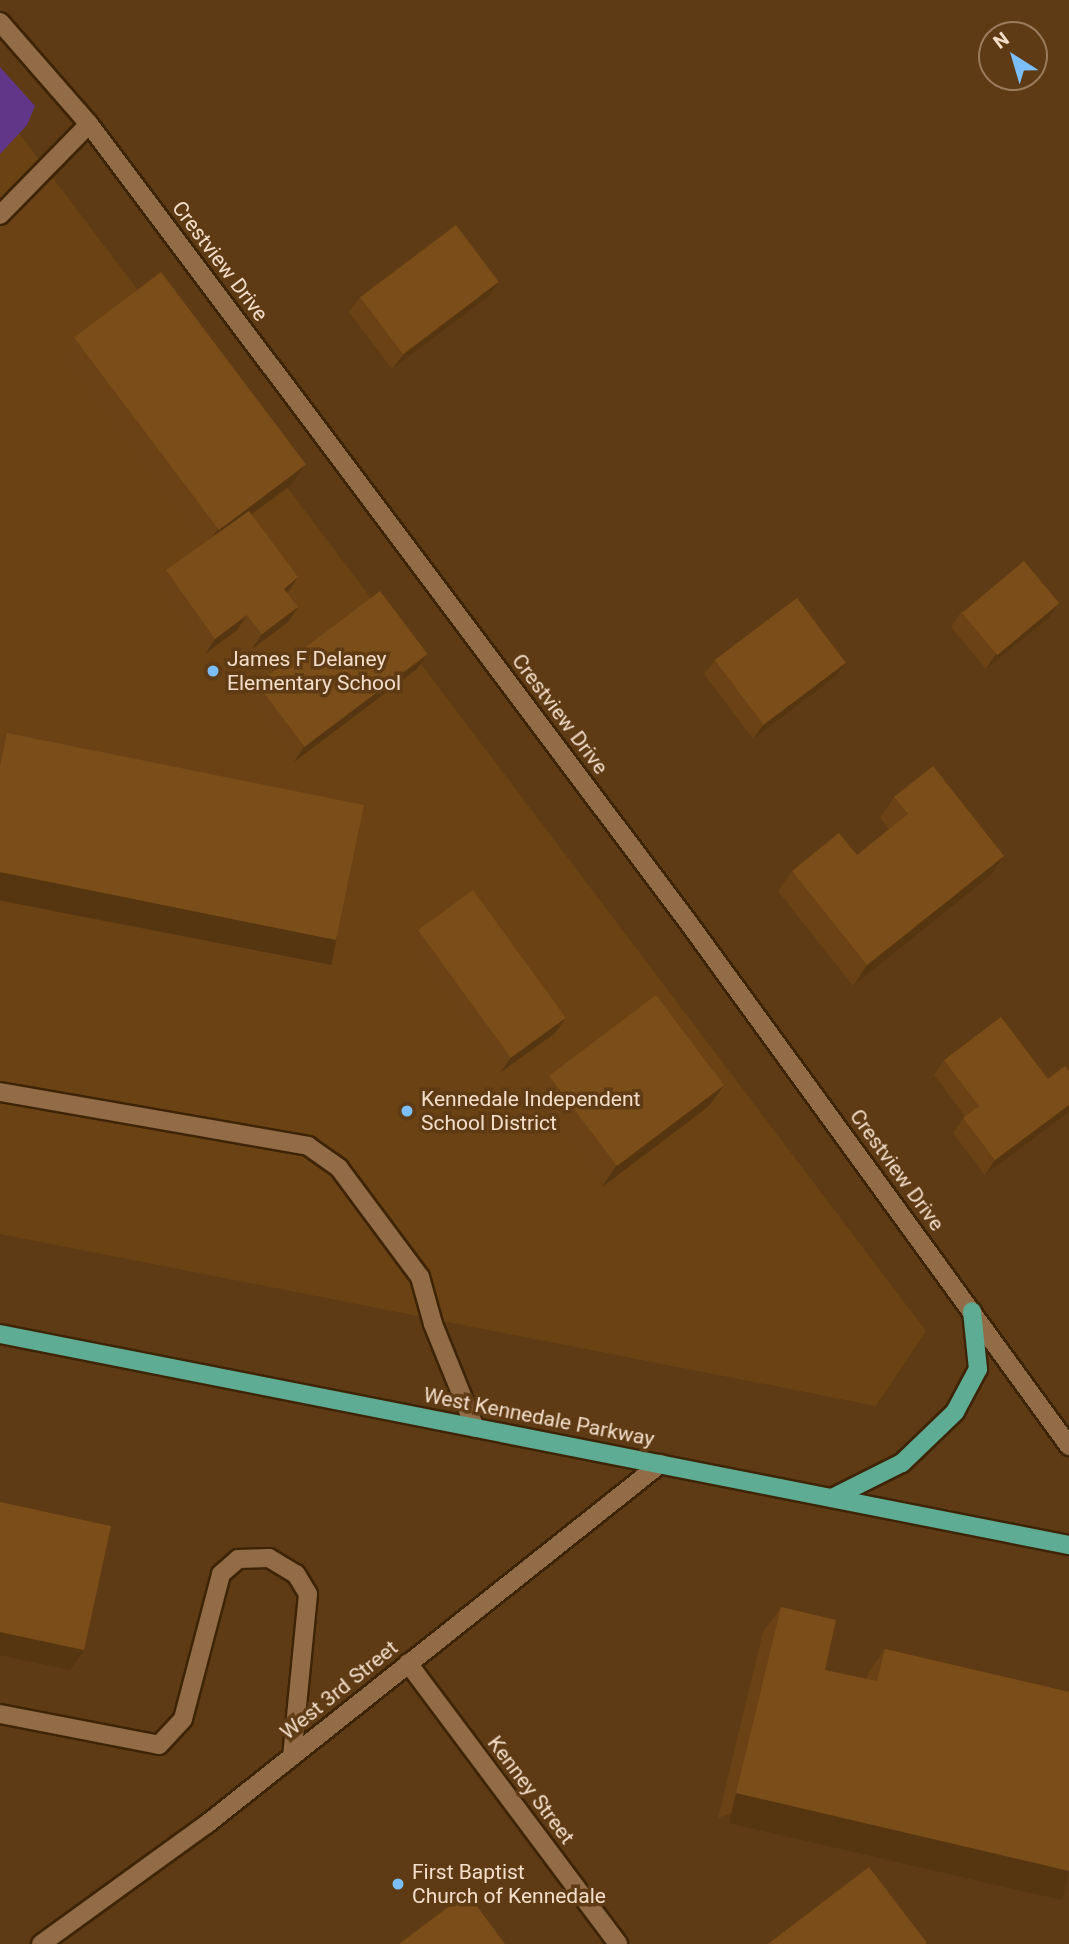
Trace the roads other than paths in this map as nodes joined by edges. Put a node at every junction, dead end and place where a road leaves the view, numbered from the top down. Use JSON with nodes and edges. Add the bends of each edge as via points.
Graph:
{"nodes":[{"id":1,"x":0,"y":22,"type":"edge"},
{"id":2,"x":89,"y":124,"type":"junction"},
{"id":3,"x":0,"y":215,"type":"edge"},
{"id":4,"x":0,"y":1092,"type":"edge"},
{"id":5,"x":972,"y":1311,"type":"junction"},
{"id":6,"x":0,"y":1334,"type":"edge"},
{"id":7,"x":475,"y":1428,"type":"junction"},
{"id":8,"x":1069,"y":1446,"type":"edge"},
{"id":9,"x":660,"y":1464,"type":"junction"},
{"id":10,"x":832,"y":1498,"type":"junction"},
{"id":11,"x":1069,"y":1545,"type":"edge"},
{"id":12,"x":408,"y":1663,"type":"junction"},
{"id":13,"x":0,"y":1714,"type":"edge"},
{"id":14,"x":292,"y":1756,"type":"junction"},
{"id":15,"x":41,"y":1944,"type":"edge"},
{"id":16,"x":618,"y":1944,"type":"edge"}],
"edges":[{"from":1,"to":2,"type":"street","name":"Crestview Drive"},
{"from":2,"to":3,"type":"street"},
{"from":2,"to":5,"type":"street","name":"Crestview Drive","via":[[688,922]]},
{"from":4,"to":7,"type":"street","via":[[308,1146],[318,1153],[339,1168],[419,1277]]},
{"from":5,"to":8,"type":"street","name":"Crestview Drive"},
{"from":5,"to":10,"type":"main road","via":[[978,1369],[955,1412],[902,1463]]},
{"from":6,"to":7,"type":"main road","name":"West Kennedale Parkway"},
{"from":7,"to":9,"type":"main road","name":"West Kennedale Parkway"},
{"from":9,"to":10,"type":"main road","name":"West Kennedale Parkway"},
{"from":9,"to":12,"type":"street","name":"West 3rd Street"},
{"from":10,"to":11,"type":"main road","name":"West Kennedale Parkway"},
{"from":12,"to":14,"type":"street","name":"West 3rd Street"},
{"from":12,"to":16,"type":"street","name":"Kenney Street"},
{"from":13,"to":14,"type":"street","via":[[159,1745],[183,1719],[221,1574],[238,1559],[269,1558],[296,1574],[308,1594]]},
{"from":14,"to":15,"type":"street","name":"West 3rd Street"}]}
